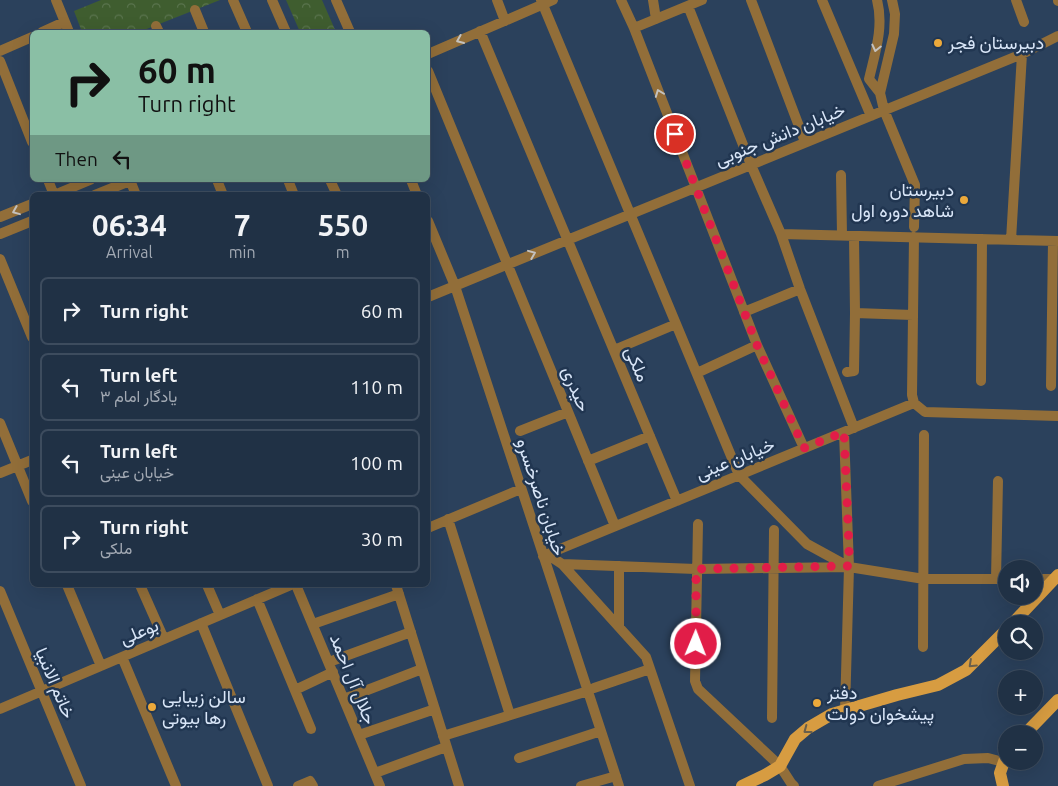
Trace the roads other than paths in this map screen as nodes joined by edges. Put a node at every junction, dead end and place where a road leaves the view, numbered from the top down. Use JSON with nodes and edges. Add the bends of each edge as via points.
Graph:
{"nodes":[{"id":1,"x":56,"y":0,"type":"edge"},
{"id":2,"x":233,"y":0,"type":"edge"},
{"id":3,"x":272,"y":0,"type":"edge"},
{"id":4,"x":336,"y":0,"type":"edge"},
{"id":5,"x":497,"y":0,"type":"edge"},
{"id":6,"x":553,"y":0,"type":"edge"},
{"id":7,"x":621,"y":0,"type":"edge"},
{"id":8,"x":653,"y":0,"type":"edge"},
{"id":9,"x":702,"y":0,"type":"edge"},
{"id":10,"x":751,"y":0,"type":"edge"},
{"id":11,"x":822,"y":0,"type":"edge"},
{"id":12,"x":877,"y":0,"type":"edge"},
{"id":13,"x":892,"y":0,"type":"edge"},
{"id":14,"x":1016,"y":0,"type":"edge"},
{"id":15,"x":542,"y":2,"type":"edge"},
{"id":16,"x":688,"y":6,"type":"junction"},
{"id":17,"x":195,"y":10,"type":"dead end"},
{"id":18,"x":656,"y":19,"type":"junction"},
{"id":19,"x":505,"y":21,"type":"junction"},
{"id":20,"x":64,"y":22,"type":"junction"},
{"id":21,"x":1024,"y":22,"type":"dead end"},
{"id":22,"x":880,"y":23,"type":"junction"},
{"id":23,"x":895,"y":25,"type":"junction"},
{"id":24,"x":634,"y":28,"type":"junction"},
{"id":25,"x":46,"y":30,"type":"edge"},
{"id":26,"x":68,"y":30,"type":"edge"},
{"id":27,"x":203,"y":30,"type":"edge"},
{"id":28,"x":246,"y":30,"type":"edge"},
{"id":29,"x":285,"y":30,"type":"edge"},
{"id":30,"x":349,"y":30,"type":"edge"},
{"id":31,"x":480,"y":31,"type":"junction"},
{"id":32,"x":1058,"y":36,"type":"edge"},
{"id":33,"x":30,"y":38,"type":"edge"},
{"id":34,"x":1058,"y":44,"type":"edge"},
{"id":35,"x":1035,"y":48,"type":"junction"},
{"id":36,"x":0,"y":51,"type":"edge"},
{"id":37,"x":430,"y":53,"type":"edge"},
{"id":38,"x":1022,"y":54,"type":"junction"},
{"id":39,"x":0,"y":61,"type":"edge"},
{"id":40,"x":430,"y":76,"type":"edge"},
{"id":41,"x":869,"y":79,"type":"junction"},
{"id":42,"x":857,"y":83,"type":"junction"},
{"id":43,"x":880,"y":93,"type":"junction"},
{"id":44,"x":884,"y":110,"type":"junction"},
{"id":45,"x":870,"y":116,"type":"junction"},
{"id":46,"x":30,"y":137,"type":"edge"},
{"id":47,"x":805,"y":142,"type":"junction"},
{"id":48,"x":751,"y":164,"type":"junction"},
{"id":49,"x":841,"y":175,"type":"dead end"},
{"id":50,"x":85,"y":182,"type":"edge"},
{"id":51,"x":125,"y":182,"type":"edge"},
{"id":52,"x":695,"y":187,"type":"junction"},
{"id":53,"x":61,"y":192,"type":"edge"},
{"id":54,"x":102,"y":192,"type":"edge"},
{"id":55,"x":30,"y":205,"type":"edge"},
{"id":56,"x":630,"y":214,"type":"junction"},
{"id":57,"x":0,"y":217,"type":"edge"},
{"id":58,"x":30,"y":222,"type":"edge"},
{"id":59,"x":430,"y":225,"type":"edge"},
{"id":60,"x":914,"y":226,"type":"dead end"},
{"id":61,"x":0,"y":234,"type":"edge"},
{"id":62,"x":780,"y":234,"type":"junction"},
{"id":63,"x":842,"y":236,"type":"junction"},
{"id":64,"x":854,"y":236,"type":"junction"},
{"id":65,"x":914,"y":237,"type":"junction"},
{"id":66,"x":982,"y":239,"type":"junction"},
{"id":67,"x":568,"y":240,"type":"junction"},
{"id":68,"x":1011,"y":240,"type":"junction"},
{"id":69,"x":1055,"y":241,"type":"edge"},
{"id":70,"x":0,"y":259,"type":"edge"},
{"id":71,"x":507,"y":264,"type":"junction"},
{"id":72,"x":455,"y":286,"type":"junction"},
{"id":73,"x":800,"y":289,"type":"junction"},
{"id":74,"x":430,"y":296,"type":"edge"},
{"id":75,"x":744,"y":312,"type":"junction"},
{"id":76,"x":854,"y":313,"type":"junction"},
{"id":77,"x":913,"y":316,"type":"junction"},
{"id":78,"x":676,"y":324,"type":"junction"},
{"id":79,"x":30,"y":333,"type":"edge"},
{"id":80,"x":757,"y":345,"type":"junction"},
{"id":81,"x":614,"y":350,"type":"junction"},
{"id":82,"x":847,"y":372,"type":"dead end"},
{"id":83,"x":696,"y":373,"type":"junction"},
{"id":84,"x":981,"y":381,"type":"dead end"},
{"id":85,"x":1051,"y":386,"type":"dead end"},
{"id":86,"x":914,"y":403,"type":"junction"},
{"id":87,"x":568,"y":412,"type":"junction"},
{"id":88,"x":1058,"y":416,"type":"edge"},
{"id":89,"x":0,"y":423,"type":"edge"},
{"id":90,"x":854,"y":428,"type":"junction"},
{"id":91,"x":520,"y":431,"type":"dead end"},
{"id":92,"x":844,"y":432,"type":"junction"},
{"id":93,"x":924,"y":435,"type":"dead end"},
{"id":94,"x":650,"y":436,"type":"junction"},
{"id":95,"x":804,"y":448,"type":"junction"},
{"id":96,"x":30,"y":461,"type":"edge"},
{"id":97,"x":588,"y":461,"type":"junction"},
{"id":98,"x":18,"y":466,"type":"junction"},
{"id":99,"x":0,"y":473,"type":"edge"},
{"id":100,"x":739,"y":475,"type":"junction"},
{"id":101,"x":998,"y":481,"type":"dead end"},
{"id":102,"x":521,"y":489,"type":"junction"},
{"id":103,"x":30,"y":496,"type":"edge"},
{"id":104,"x":677,"y":500,"type":"junction"},
{"id":105,"x":448,"y":519,"type":"junction"},
{"id":106,"x":430,"y":524,"type":"edge"},
{"id":107,"x":698,"y":524,"type":"dead end"},
{"id":108,"x":615,"y":526,"type":"junction"},
{"id":109,"x":774,"y":530,"type":"dead end"},
{"id":110,"x":545,"y":555,"type":"junction"},
{"id":111,"x":1000,"y":560,"type":"edge"},
{"id":112,"x":562,"y":564,"type":"junction"},
{"id":113,"x":619,"y":566,"type":"junction"},
{"id":114,"x":849,"y":566,"type":"junction"},
{"id":115,"x":773,"y":568,"type":"junction"},
{"id":116,"x":696,"y":569,"type":"junction"},
{"id":117,"x":1056,"y":577,"type":"edge"},
{"id":118,"x":1043,"y":578,"type":"edge"},
{"id":119,"x":924,"y":579,"type":"junction"},
{"id":120,"x":998,"y":579,"type":"edge"},
{"id":121,"x":68,"y":587,"type":"edge"},
{"id":122,"x":141,"y":587,"type":"edge"},
{"id":123,"x":209,"y":587,"type":"edge"},
{"id":124,"x":286,"y":587,"type":"edge"},
{"id":125,"x":297,"y":587,"type":"edge"},
{"id":126,"x":398,"y":590,"type":"edge"},
{"id":127,"x":0,"y":592,"type":"edge"},
{"id":128,"x":257,"y":600,"type":"junction"},
{"id":129,"x":220,"y":615,"type":"junction"},
{"id":130,"x":1020,"y":615,"type":"edge"},
{"id":131,"x":201,"y":624,"type":"junction"},
{"id":132,"x":313,"y":624,"type":"junction"},
{"id":133,"x":619,"y":627,"type":"junction"},
{"id":134,"x":411,"y":632,"type":"junction"},
{"id":135,"x":998,"y":638,"type":"edge"},
{"id":136,"x":164,"y":639,"type":"junction"},
{"id":137,"x":923,"y":647,"type":"dead end"},
{"id":138,"x":122,"y":657,"type":"junction"},
{"id":139,"x":329,"y":662,"type":"junction"},
{"id":140,"x":101,"y":666,"type":"junction"},
{"id":141,"x":650,"y":668,"type":"junction"},
{"id":142,"x":422,"y":669,"type":"junction"},
{"id":143,"x":333,"y":672,"type":"junction"},
{"id":144,"x":591,"y":689,"type":"junction"},
{"id":145,"x":295,"y":690,"type":"junction"},
{"id":146,"x":41,"y":691,"type":"junction"},
{"id":147,"x":344,"y":699,"type":"junction"},
{"id":148,"x":1058,"y":700,"type":"edge"},
{"id":149,"x":0,"y":709,"type":"edge"},
{"id":150,"x":435,"y":709,"type":"junction"},
{"id":151,"x":845,"y":711,"type":"junction"},
{"id":152,"x":510,"y":715,"type":"junction"},
{"id":153,"x":772,"y":718,"type":"dead end"},
{"id":154,"x":1034,"y":725,"type":"edge"},
{"id":155,"x":311,"y":729,"type":"dead end"},
{"id":156,"x":601,"y":731,"type":"junction"},
{"id":157,"x":359,"y":735,"type":"junction"},
{"id":158,"x":443,"y":736,"type":"junction"},
{"id":159,"x":446,"y":747,"type":"junction"},
{"id":160,"x":519,"y":758,"type":"dead end"},
{"id":161,"x":998,"y":759,"type":"edge"},
{"id":162,"x":780,"y":766,"type":"junction"},
{"id":163,"x":1001,"y":770,"type":"edge"},
{"id":164,"x":375,"y":773,"type":"junction"},
{"id":165,"x":618,"y":781,"type":"edge"},
{"id":166,"x":81,"y":786,"type":"edge"},
{"id":167,"x":176,"y":786,"type":"edge"},
{"id":168,"x":268,"y":786,"type":"edge"},
{"id":169,"x":298,"y":786,"type":"edge"},
{"id":170,"x":312,"y":786,"type":"edge"},
{"id":171,"x":380,"y":786,"type":"edge"},
{"id":172,"x":457,"y":786,"type":"edge"},
{"id":173,"x":581,"y":786,"type":"edge"},
{"id":174,"x":690,"y":786,"type":"edge"},
{"id":175,"x":742,"y":786,"type":"edge"},
{"id":176,"x":794,"y":786,"type":"edge"},
{"id":177,"x":878,"y":786,"type":"edge"},
{"id":178,"x":1003,"y":786,"type":"edge"}],
"edges":[{"from":1,"to":20,"type":"street"},
{"from":2,"to":28,"type":"street"},
{"from":3,"to":29,"type":"street"},
{"from":4,"to":30,"type":"street"},
{"from":5,"to":19,"type":"street"},
{"from":6,"to":15,"type":"street"},
{"from":7,"to":24,"type":"street"},
{"from":8,"to":18,"type":"street"},
{"from":9,"to":16,"type":"street"},
{"from":10,"to":47,"type":"street"},
{"from":11,"to":42,"type":"street"},
{"from":12,"to":22,"type":"street"},
{"from":13,"to":23,"type":"street"},
{"from":14,"to":21,"type":"street"},
{"from":15,"to":19,"type":"street"},
{"from":15,"to":56,"type":"street"},
{"from":16,"to":18,"type":"street"},
{"from":16,"to":48,"type":"street"},
{"from":17,"to":27,"type":"street"},
{"from":18,"to":24,"type":"street"},
{"from":19,"to":31,"type":"street"},
{"from":20,"to":25,"type":"street"},
{"from":20,"to":26,"type":"street"},
{"from":22,"to":23,"type":"street"},
{"from":22,"to":41,"type":"street","one_way":true},
{"from":23,"to":43,"type":"street"},
{"from":52,"to":24,"type":"street","one_way":true},
{"from":31,"to":37,"type":"street","one_way":true},
{"from":31,"to":67,"type":"street","name":"ملکی"},
{"from":32,"to":35,"type":"street","name":"خیابان دانش جنوبی"},
{"from":33,"to":36,"type":"street"},
{"from":34,"to":35,"type":"street","name":"خیابان دانش جنوبی"},
{"from":35,"to":38,"type":"street","name":"خیابان دانش جنوبی"},
{"from":38,"to":44,"type":"street","name":"خیابان دانش جنوبی"},
{"from":38,"to":68,"type":"street"},
{"from":39,"to":46,"type":"street"},
{"from":40,"to":71,"type":"street","name":"حیدری"},
{"from":41,"to":42,"type":"street"},
{"from":41,"to":43,"type":"street"},
{"from":42,"to":45,"type":"street"},
{"from":43,"to":44,"type":"street"},
{"from":44,"to":45,"type":"street","name":"خیابان دانش جنوبی"},
{"from":44,"to":60,"type":"street","via":[[915,185]]},
{"from":45,"to":47,"type":"street","name":"خیابان دانش جنوبی"},
{"from":47,"to":48,"type":"street","name":"خیابان دانش جنوبی"},
{"from":48,"to":52,"type":"street","name":"خیابان دانش جنوبی"},
{"from":48,"to":62,"type":"street"},
{"from":49,"to":63,"type":"street"},
{"from":50,"to":53,"type":"street"},
{"from":51,"to":54,"type":"street"},
{"from":52,"to":56,"type":"street","name":"خیابان دانش جنوبی"},
{"from":52,"to":75,"type":"street"},
{"from":55,"to":57,"type":"street","one_way":true},
{"from":56,"to":67,"type":"street","name":"خیابان دانش جنوبی"},
{"from":56,"to":78,"type":"street"},
{"from":58,"to":61,"type":"street"},
{"from":59,"to":72,"type":"street","name":"خیابان ناصرخسرو"},
{"from":62,"to":63,"type":"street"},
{"from":62,"to":73,"type":"street"},
{"from":63,"to":64,"type":"street"},
{"from":64,"to":65,"type":"street"},
{"from":64,"to":76,"type":"street"},
{"from":65,"to":66,"type":"street"},
{"from":65,"to":77,"type":"street"},
{"from":66,"to":68,"type":"street"},
{"from":66,"to":84,"type":"street"},
{"from":71,"to":67,"type":"street","name":"خیابان دانش جنوبی","one_way":true},
{"from":67,"to":81,"type":"street","name":"ملکی"},
{"from":68,"to":69,"type":"street"},
{"from":69,"to":85,"type":"street"},
{"from":70,"to":79,"type":"street"},
{"from":71,"to":72,"type":"street","name":"خیابان دانش جنوبی"},
{"from":71,"to":87,"type":"street","name":"حیدری"},
{"from":72,"to":74,"type":"street","name":"خیابان دانش جنوبی"},
{"from":72,"to":102,"type":"street","name":"خیابان ناصرخسرو"},
{"from":73,"to":75,"type":"street"},
{"from":73,"to":90,"type":"street"},
{"from":75,"to":80,"type":"street"},
{"from":76,"to":77,"type":"street"},
{"from":76,"to":82,"type":"street","via":[[854,370]]},
{"from":77,"to":86,"type":"street"},
{"from":78,"to":81,"type":"street"},
{"from":78,"to":83,"type":"street"},
{"from":80,"to":83,"type":"street"},
{"from":80,"to":95,"type":"street"},
{"from":81,"to":94,"type":"street","name":"ملکی"},
{"from":83,"to":100,"type":"street"},
{"from":86,"to":88,"type":"street","via":[[925,412]]},
{"from":86,"to":90,"type":"street","name":"خیابان عینی"},
{"from":87,"to":91,"type":"street"},
{"from":87,"to":97,"type":"street","name":"حیدری"},
{"from":89,"to":98,"type":"street"},
{"from":90,"to":92,"type":"street","name":"خیابان عینی"},
{"from":92,"to":95,"type":"street","name":"خیابان عینی"},
{"from":92,"to":114,"type":"street"},
{"from":93,"to":119,"type":"street"},
{"from":94,"to":97,"type":"street"},
{"from":94,"to":104,"type":"street","name":"ملکی"},
{"from":95,"to":100,"type":"street","name":"خیابان عینی"},
{"from":96,"to":98,"type":"street"},
{"from":97,"to":108,"type":"street","name":"حیدری"},
{"from":98,"to":99,"type":"street"},
{"from":98,"to":103,"type":"street"},
{"from":100,"to":104,"type":"street","name":"خیابان عینی"},
{"from":100,"to":114,"type":"street","via":[[807,544]]},
{"from":101,"to":111,"type":"street"},
{"from":102,"to":105,"type":"street"},
{"from":102,"to":110,"type":"street","name":"خیابان ناصرخسرو"},
{"from":104,"to":108,"type":"street","name":"خیابان عینی"},
{"from":105,"to":106,"type":"street"},
{"from":105,"to":152,"type":"street"},
{"from":107,"to":116,"type":"street"},
{"from":108,"to":110,"type":"street","name":"خیابان عینی"},
{"from":109,"to":115,"type":"street"},
{"from":110,"to":112,"type":"street"},
{"from":110,"to":144,"type":"street","name":"خیابان ناصرخسرو"},
{"from":112,"to":113,"type":"street"},
{"from":112,"to":133,"type":"street"},
{"from":113,"to":116,"type":"street"},
{"from":113,"to":133,"type":"street"},
{"from":114,"to":115,"type":"street"},
{"from":114,"to":119,"type":"street"},
{"from":114,"to":151,"type":"street"},
{"from":115,"to":116,"type":"street"},
{"from":115,"to":153,"type":"street"},
{"from":116,"to":162,"type":"street","via":[[695,681],[698,689]]},
{"from":117,"to":118,"type":"street"},
{"from":117,"to":130,"type":"main road"},
{"from":119,"to":120,"type":"street"},
{"from":119,"to":137,"type":"street"},
{"from":121,"to":140,"type":"street"},
{"from":122,"to":136,"type":"street"},
{"from":123,"to":129,"type":"street"},
{"from":124,"to":128,"type":"street","name":"بوعلی"},
{"from":125,"to":132,"type":"street","name":"جلال آل احمد"},
{"from":126,"to":132,"type":"street"},
{"from":126,"to":134,"type":"street"},
{"from":127,"to":146,"type":"street","name":"خاتم الانبیا"},
{"from":128,"to":129,"type":"street","name":"بوعلی"},
{"from":128,"to":145,"type":"street"},
{"from":129,"to":131,"type":"street","name":"بوعلی"},
{"from":131,"to":136,"type":"street","name":"بوعلی"},
{"from":131,"to":168,"type":"street"},
{"from":132,"to":139,"type":"street","name":"جلال آل احمد"},
{"from":133,"to":141,"type":"street","via":[[646,657]]},
{"from":134,"to":139,"type":"street"},
{"from":134,"to":142,"type":"street"},
{"from":135,"to":151,"type":"main road","one_way":true,"via":[[966,670],[938,685]]},
{"from":136,"to":138,"type":"street","name":"بوعلی"},
{"from":138,"to":140,"type":"street","name":"بوعلی"},
{"from":138,"to":167,"type":"street"},
{"from":139,"to":143,"type":"street","name":"جلال آل احمد"},
{"from":140,"to":146,"type":"street","name":"بوعلی"},
{"from":141,"to":144,"type":"street"},
{"from":141,"to":174,"type":"street"},
{"from":142,"to":147,"type":"street"},
{"from":142,"to":150,"type":"street"},
{"from":143,"to":145,"type":"street"},
{"from":143,"to":147,"type":"street","name":"جلال آل احمد"},
{"from":144,"to":152,"type":"street"},
{"from":144,"to":156,"type":"street","name":"خیابان ناصرخسرو"},
{"from":145,"to":155,"type":"street"},
{"from":146,"to":149,"type":"street","name":"بوعلی"},
{"from":146,"to":166,"type":"street","name":"خاتم الانبیا"},
{"from":147,"to":157,"type":"street","name":"جلال آل احمد"},
{"from":148,"to":154,"type":"main road"},
{"from":150,"to":157,"type":"street"},
{"from":150,"to":158,"type":"street"},
{"from":151,"to":162,"type":"main road","one_way":true,"via":[[832,714],[808,728],[795,740]]},
{"from":152,"to":158,"type":"street"},
{"from":156,"to":160,"type":"street"},
{"from":156,"to":165,"type":"street","name":"خیابان ناصرخسرو"},
{"from":157,"to":164,"type":"street","name":"جلال آل احمد"},
{"from":158,"to":159,"type":"street"},
{"from":159,"to":164,"type":"street"},
{"from":159,"to":172,"type":"street"},
{"from":161,"to":177,"type":"street","via":[[964,760]]},
{"from":162,"to":175,"type":"main road"},
{"from":162,"to":176,"type":"street"},
{"from":163,"to":178,"type":"main road"},
{"from":164,"to":171,"type":"street","name":"جلال آل احمد"},
{"from":165,"to":173,"type":"street"},
{"from":169,"to":170,"type":"street","via":[[310,781]]}]}
